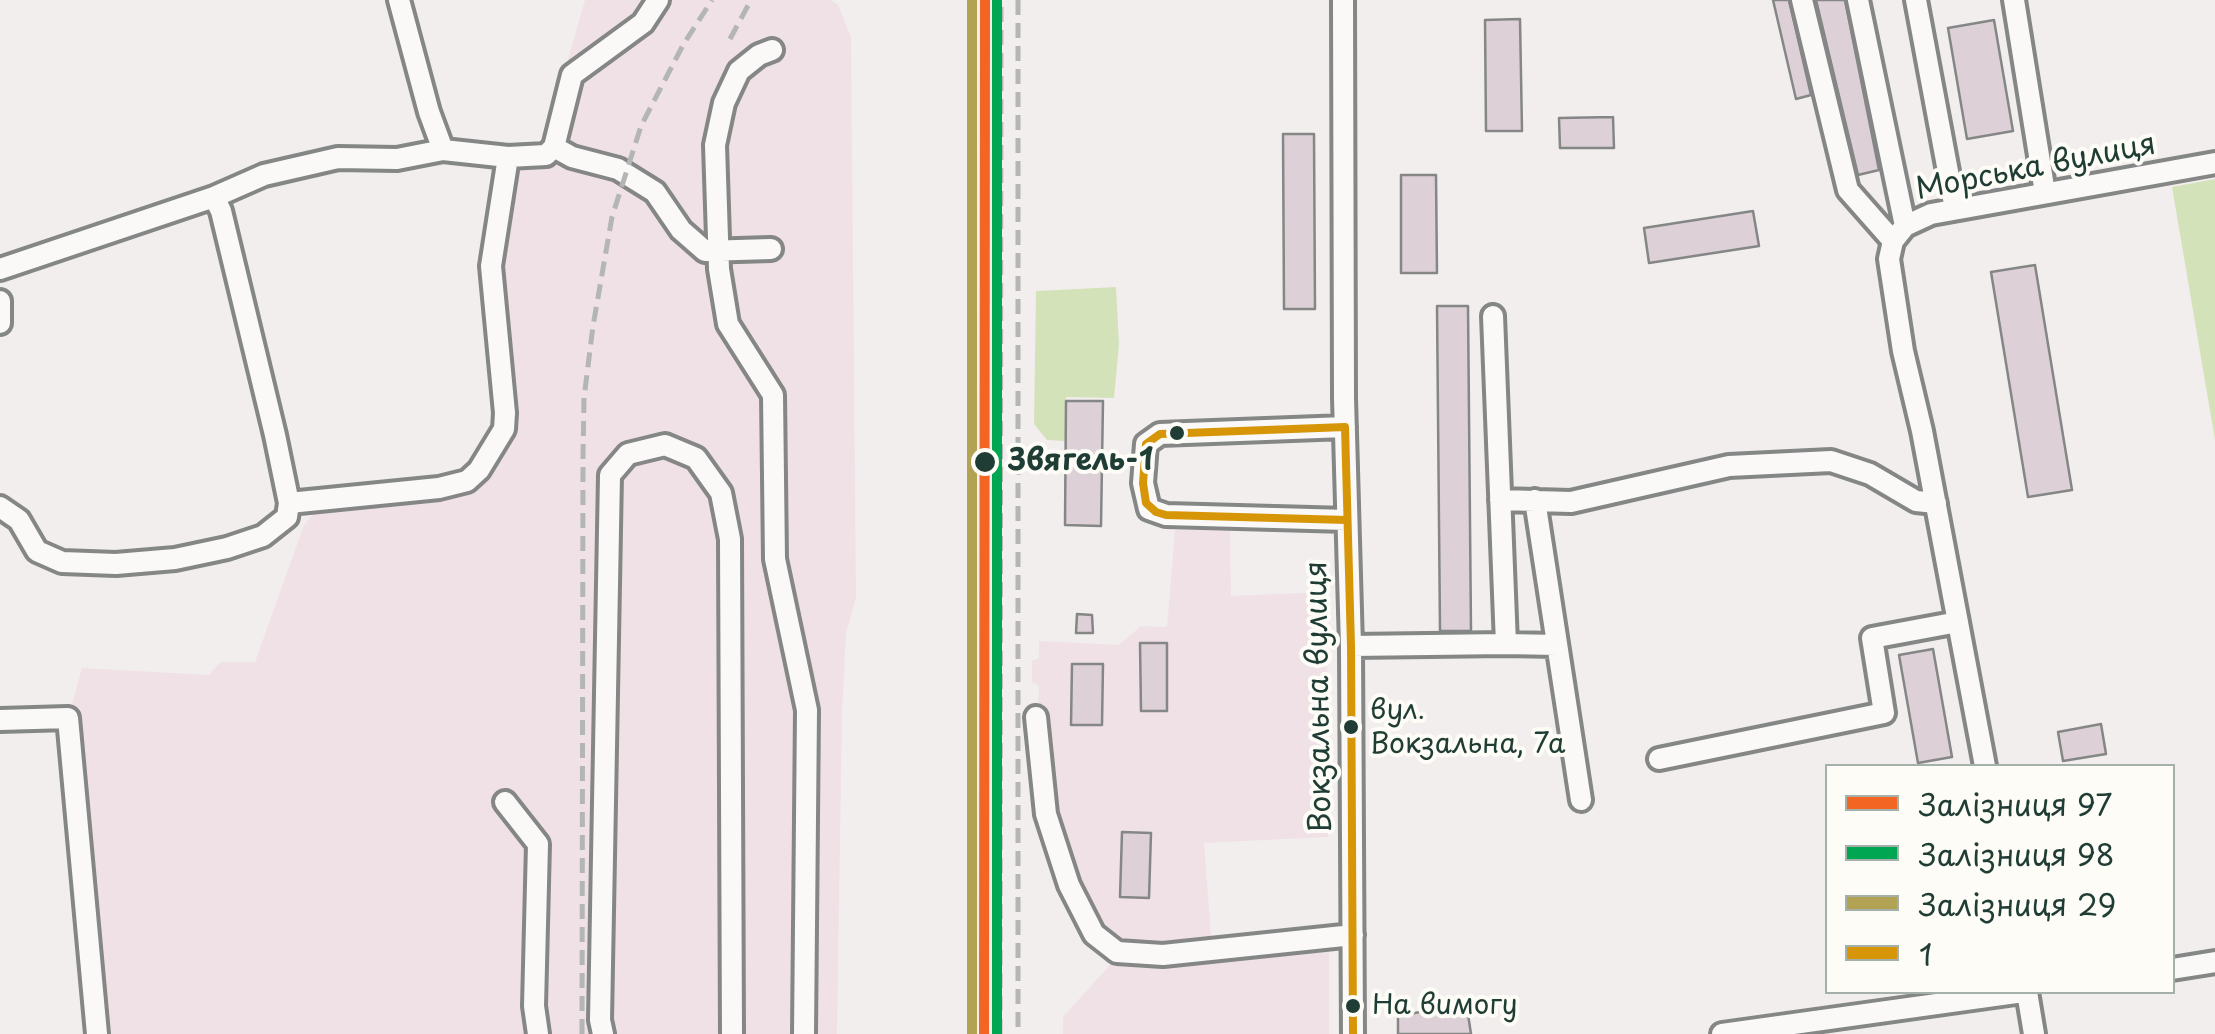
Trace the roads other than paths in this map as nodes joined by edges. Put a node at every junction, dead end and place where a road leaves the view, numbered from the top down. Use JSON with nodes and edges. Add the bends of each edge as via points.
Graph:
{"nodes":[{"id":1,"x":399,"y":0,"type":"edge"},
{"id":2,"x":658,"y":0,"type":"edge"},
{"id":3,"x":1343,"y":0,"type":"edge"},
{"id":4,"x":1802,"y":0,"type":"edge"},
{"id":5,"x":1858,"y":0,"type":"edge"},
{"id":6,"x":2014,"y":0,"type":"edge"},
{"id":7,"x":1917,"y":3,"type":"edge"},
{"id":8,"x":772,"y":50,"type":"dead end"},
{"id":9,"x":554,"y":147,"type":"junction"},
{"id":10,"x":443,"y":150,"type":"junction"},
{"id":11,"x":508,"y":157,"type":"junction"},
{"id":12,"x":2215,"y":163,"type":"edge"},
{"id":13,"x":2046,"y":194,"type":"junction"},
{"id":14,"x":214,"y":196,"type":"junction"},
{"id":15,"x":1955,"y":210,"type":"junction"},
{"id":16,"x":1896,"y":242,"type":"junction"},
{"id":17,"x":771,"y":249,"type":"dead end"},
{"id":18,"x":718,"y":250,"type":"junction"},
{"id":19,"x":0,"y":269,"type":"edge"},
{"id":20,"x":0,"y":301,"type":"edge"},
{"id":21,"x":1493,"y":316,"type":"dead end"},
{"id":22,"x":0,"y":323,"type":"edge"},
{"id":23,"x":1345,"y":427,"type":"junction"},
{"id":24,"x":1500,"y":500,"type":"junction"},
{"id":25,"x":1535,"y":500,"type":"junction"},
{"id":26,"x":289,"y":503,"type":"junction"},
{"id":27,"x":1936,"y":504,"type":"junction"},
{"id":28,"x":0,"y":508,"type":"edge"},
{"id":29,"x":1347,"y":520,"type":"junction"},
{"id":30,"x":1958,"y":622,"type":"junction"},
{"id":31,"x":1506,"y":644,"type":"junction"},
{"id":32,"x":1557,"y":645,"type":"junction"},
{"id":33,"x":1351,"y":646,"type":"junction"},
{"id":34,"x":1036,"y":717,"type":"dead end"},
{"id":35,"x":0,"y":720,"type":"edge"},
{"id":36,"x":1660,"y":759,"type":"dead end"},
{"id":37,"x":1985,"y":764,"type":"edge"},
{"id":38,"x":1580,"y":800,"type":"dead end"},
{"id":39,"x":506,"y":802,"type":"dead end"},
{"id":40,"x":1353,"y":935,"type":"junction"},
{"id":41,"x":2215,"y":962,"type":"edge"},
{"id":42,"x":2175,"y":969,"type":"edge"},
{"id":43,"x":2011,"y":994,"type":"edge"},
{"id":44,"x":2025,"y":994,"type":"edge"},
{"id":45,"x":97,"y":1034,"type":"edge"},
{"id":46,"x":538,"y":1034,"type":"edge"},
{"id":47,"x":603,"y":1034,"type":"edge"},
{"id":48,"x":732,"y":1034,"type":"edge"},
{"id":49,"x":804,"y":1034,"type":"edge"},
{"id":50,"x":1353,"y":1034,"type":"edge"},
{"id":51,"x":1722,"y":1034,"type":"edge"},
{"id":52,"x":2034,"y":1034,"type":"edge"}],
"edges":[{"from":1,"to":10,"type":"street"},
{"from":2,"to":9,"type":"street","via":[[643,23],[572,75]]},
{"from":3,"to":23,"type":"street","name":"Вокзальна вулиця"},
{"from":4,"to":16,"type":"street","via":[[1848,190]]},
{"from":5,"to":16,"type":"street"},
{"from":6,"to":13,"type":"street"},
{"from":7,"to":15,"type":"street"},
{"from":8,"to":18,"type":"street","via":[[739,71],[724,102],[714,145]]},
{"from":9,"to":11,"type":"street","via":[[546,155]]},
{"from":9,"to":18,"type":"street","via":[[618,169],[655,192],[682,230],[706,251]]},
{"from":10,"to":11,"type":"street"},
{"from":10,"to":14,"type":"street","via":[[397,159],[338,158]]},
{"from":11,"to":26,"type":"street","via":[[491,266],[506,413],[504,429],[479,470],[467,482],[439,488]]},
{"from":12,"to":13,"type":"street","name":"Морська вулиця"},
{"from":13,"to":15,"type":"street","name":"Морська вулиця"},
{"from":14,"to":19,"type":"street"},
{"from":14,"to":26,"type":"street"},
{"from":15,"to":16,"type":"street","name":"Морська вулиця","via":[[1932,214]]},
{"from":16,"to":27,"type":"street","via":[[1903,351]]},
{"from":17,"to":18,"type":"street"},
{"from":18,"to":49,"type":"street","via":[[728,324],[774,395],[775,559],[807,710]]},
{"from":20,"to":22,"type":"street"},
{"from":21,"to":24,"type":"street"},
{"from":23,"to":29,"type":"street","name":"Вокзальна вулиця"},
{"from":23,"to":29,"type":"street","via":[[1160,434],[1146,444],[1143,483],[1149,509],[1166,515]]},
{"from":24,"to":25,"type":"street"},
{"from":24,"to":31,"type":"street"},
{"from":25,"to":27,"type":"street","via":[[1571,502],[1729,466],[1832,461]]},
{"from":25,"to":32,"type":"street"},
{"from":26,"to":28,"type":"street","via":[[287,517],[263,536],[227,548],[116,564],[62,562],[37,550],[19,520]]},
{"from":27,"to":30,"type":"street"},
{"from":29,"to":33,"type":"street","name":"Вокзальна вулиця"},
{"from":30,"to":36,"type":"street","via":[[1872,638],[1884,714]]},
{"from":30,"to":37,"type":"street"},
{"from":31,"to":32,"type":"street"},
{"from":31,"to":33,"type":"street"},
{"from":32,"to":38,"type":"street"},
{"from":33,"to":40,"type":"street","name":"Вокзальна вулиця"},
{"from":34,"to":40,"type":"street","via":[[1046,814],[1069,885],[1094,934],[1116,952],[1163,955]]},
{"from":35,"to":45,"type":"street","via":[[68,718]]},
{"from":39,"to":46,"type":"street","via":[[538,844]]},
{"from":40,"to":50,"type":"street","name":"Вокзальна вулиця"},
{"from":41,"to":42,"type":"street"},
{"from":43,"to":51,"type":"street"},
{"from":44,"to":52,"type":"street"},
{"from":47,"to":48,"type":"street","via":[[610,475],[628,454],[665,445],[696,458],[721,493],[730,538]]}]}
